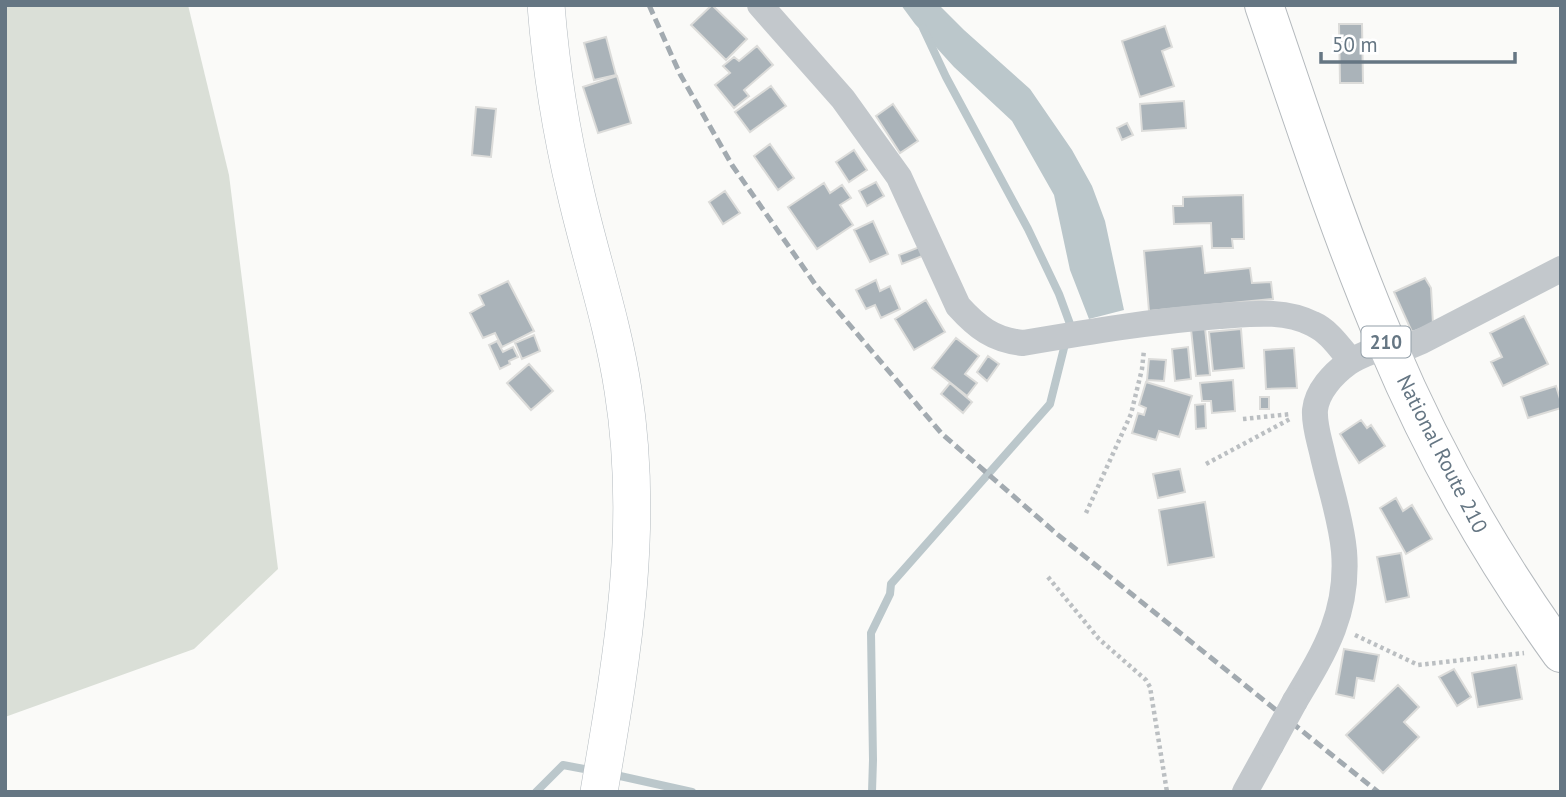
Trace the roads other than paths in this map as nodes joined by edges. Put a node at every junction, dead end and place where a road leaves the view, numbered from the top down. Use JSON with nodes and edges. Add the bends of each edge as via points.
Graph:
{"nodes":[{"id":1,"x":546,"y":5,"type":"edge"},
{"id":2,"x":760,"y":5,"type":"edge"},
{"id":3,"x":1264,"y":5,"type":"edge"},
{"id":4,"x":1561,"y":269,"type":"edge"},
{"id":5,"x":1389,"y":350,"type":"junction"},
{"id":6,"x":1351,"y":361,"type":"junction"},
{"id":7,"x":1547,"y":652,"type":"edge"},
{"id":8,"x":599,"y":792,"type":"edge"},
{"id":9,"x":1245,"y":792,"type":"edge"}],
"edges":[{"from":1,"to":8,"type":"street","via":[[568,161],[616,352],[630,456],[630,579]]},
{"from":2,"to":6,"type":"street","via":[[843,99],[899,177],[958,306],[992,336],[1023,343],[1144,323],[1265,313],[1320,327]]},
{"from":3,"to":5,"type":"highway","name":"National Route 210","number":"210"},
{"from":4,"to":5,"type":"street","via":[[1422,341]]},
{"from":5,"to":6,"type":"street"},
{"from":5,"to":7,"type":"highway","name":"National Route 210","number":"210","via":[[1438,453],[1524,600]]},
{"from":6,"to":9,"type":"street","bridge":true,"via":[[1329,382],[1315,408],[1344,551],[1335,626]]}]}
